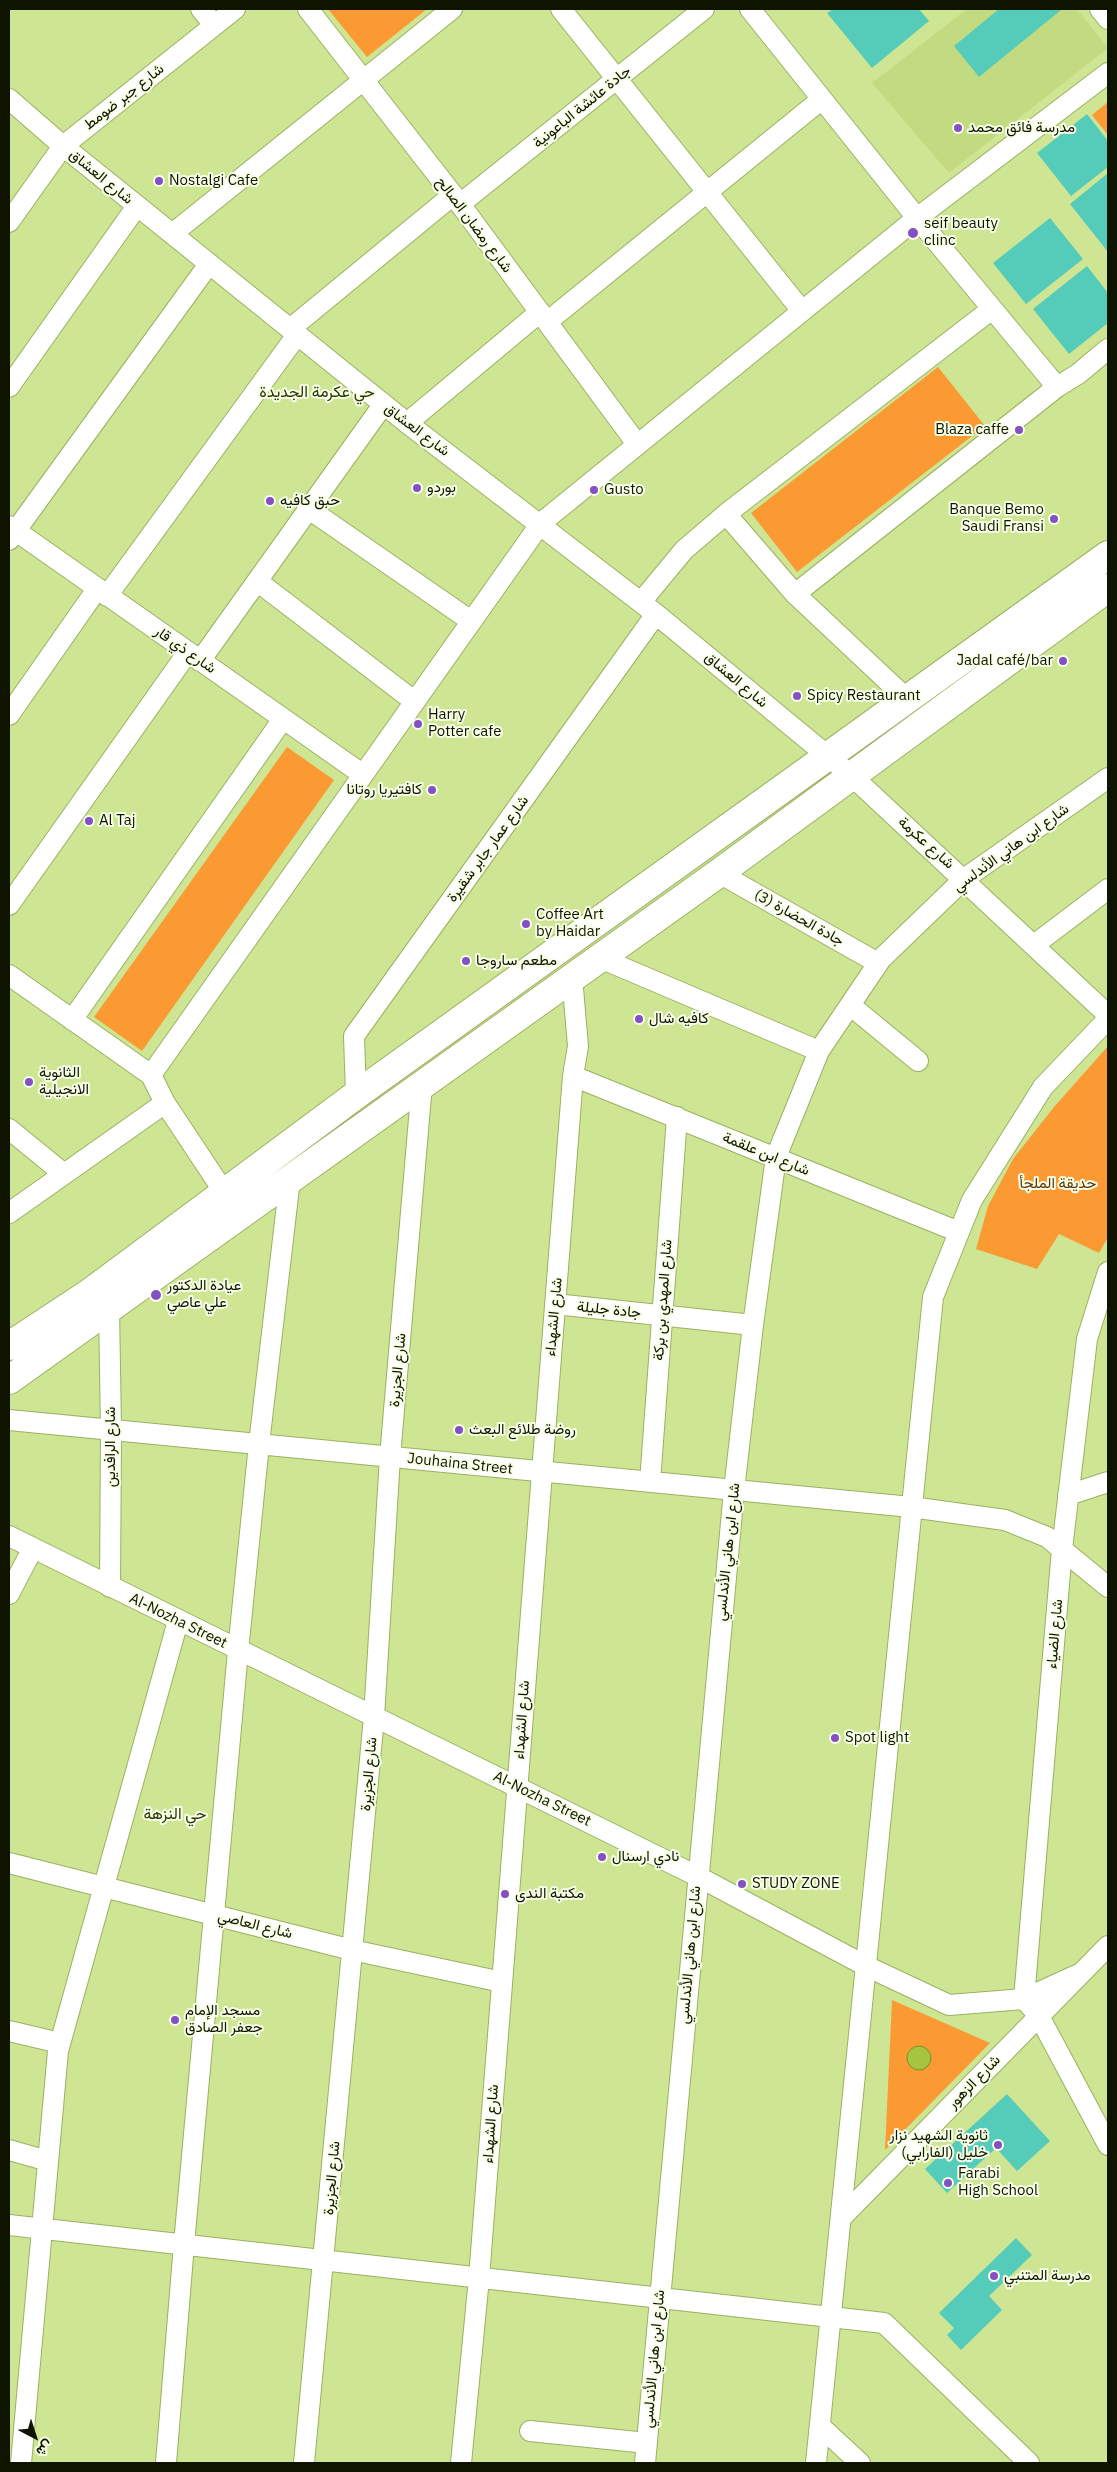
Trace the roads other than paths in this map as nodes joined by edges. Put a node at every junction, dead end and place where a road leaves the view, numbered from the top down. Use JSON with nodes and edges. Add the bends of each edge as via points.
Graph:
{"nodes":[{"id":1,"x":201,"y":9,"type":"edge"},
{"id":2,"x":235,"y":9,"type":"edge"},
{"id":3,"x":308,"y":9,"type":"edge"},
{"id":4,"x":452,"y":9,"type":"edge"},
{"id":5,"x":560,"y":9,"type":"edge"},
{"id":6,"x":704,"y":9,"type":"edge"},
{"id":7,"x":750,"y":9,"type":"edge"},
{"id":8,"x":1100,"y":9,"type":"edge"},
{"id":9,"x":1108,"y":19,"type":"edge"},
{"id":10,"x":214,"y":25,"type":"junction"},
{"id":11,"x":1108,"y":73,"type":"edge"},
{"id":12,"x":617,"y":78,"type":"junction"},
{"id":13,"x":362,"y":79,"type":"junction"},
{"id":14,"x":822,"y":98,"type":"junction"},
{"id":15,"x":9,"y":99,"type":"edge"},
{"id":16,"x":63,"y":146,"type":"junction"},
{"id":17,"x":708,"y":191,"type":"junction"},
{"id":18,"x":456,"y":200,"type":"junction"},
{"id":19,"x":138,"y":206,"type":"junction"},
{"id":20,"x":917,"y":218,"type":"junction"},
{"id":21,"x":9,"y":222,"type":"edge"},
{"id":22,"x":172,"y":234,"type":"junction"},
{"id":23,"x":210,"y":264,"type":"junction"},
{"id":24,"x":992,"y":309,"type":"junction"},
{"id":25,"x":802,"y":311,"type":"junction"},
{"id":26,"x":543,"y":317,"type":"junction"},
{"id":27,"x":293,"y":332,"type":"junction"},
{"id":28,"x":1108,"y":349,"type":"edge"},
{"id":29,"x":1057,"y":386,"type":"junction"},
{"id":30,"x":9,"y":387,"type":"edge"},
{"id":31,"x":383,"y":405,"type":"junction"},
{"id":32,"x":407,"y":423,"type":"junction"},
{"id":33,"x":637,"y":444,"type":"junction"},
{"id":34,"x":308,"y":509,"type":"junction"},
{"id":35,"x":726,"y":514,"type":"junction"},
{"id":36,"x":540,"y":523,"type":"junction"},
{"id":37,"x":11,"y":532,"type":"edge"},
{"id":38,"x":1108,"y":555,"type":"edge"},
{"id":39,"x":257,"y":581,"type":"junction"},
{"id":40,"x":1108,"y":588,"type":"edge"},
{"id":41,"x":102,"y":592,"type":"junction"},
{"id":42,"x":795,"y":594,"type":"junction"},
{"id":43,"x":648,"y":608,"type":"junction"},
{"id":44,"x":471,"y":621,"type":"junction"},
{"id":45,"x":194,"y":657,"type":"junction"},
{"id":46,"x":908,"y":700,"type":"junction"},
{"id":47,"x":414,"y":701,"type":"junction"},
{"id":48,"x":9,"y":715,"type":"edge"},
{"id":49,"x":283,"y":719,"type":"junction"},
{"id":50,"x":828,"y":757,"type":"junction"},
{"id":51,"x":362,"y":774,"type":"junction"},
{"id":52,"x":853,"y":777,"type":"junction"},
{"id":53,"x":1108,"y":778,"type":"edge"},
{"id":54,"x":719,"y":873,"type":"junction"},
{"id":55,"x":964,"y":879,"type":"junction"},
{"id":56,"x":1108,"y":889,"type":"edge"},
{"id":57,"x":9,"y":904,"type":"edge"},
{"id":58,"x":1034,"y":945,"type":"junction"},
{"id":59,"x":600,"y":958,"type":"junction"},
{"id":60,"x":878,"y":962,"type":"junction"},
{"id":61,"x":9,"y":975,"type":"edge"},
{"id":62,"x":572,"y":978,"type":"junction"},
{"id":63,"x":850,"y":1005,"type":"junction"},
{"id":64,"x":1108,"y":1015,"type":"edge"},
{"id":65,"x":1108,"y":1019,"type":"edge"},
{"id":66,"x":72,"y":1020,"type":"junction"},
{"id":67,"x":819,"y":1051,"type":"junction"},
{"id":68,"x":918,"y":1061,"type":"dead end"},
{"id":69,"x":151,"y":1075,"type":"junction"},
{"id":70,"x":573,"y":1076,"type":"junction"},
{"id":71,"x":422,"y":1084,"type":"junction"},
{"id":72,"x":356,"y":1095,"type":"junction"},
{"id":73,"x":165,"y":1103,"type":"junction"},
{"id":74,"x":677,"y":1117,"type":"junction"},
{"id":75,"x":9,"y":1129,"type":"edge"},
{"id":76,"x":776,"y":1157,"type":"junction"},
{"id":77,"x":64,"y":1174,"type":"junction"},
{"id":78,"x":290,"y":1178,"type":"junction"},
{"id":79,"x":224,"y":1192,"type":"junction"},
{"id":80,"x":9,"y":1213,"type":"edge"},
{"id":81,"x":959,"y":1232,"type":"junction"},
{"id":82,"x":1108,"y":1272,"type":"edge"},
{"id":83,"x":555,"y":1304,"type":"junction"},
{"id":84,"x":109,"y":1307,"type":"junction"},
{"id":85,"x":662,"y":1316,"type":"junction"},
{"id":86,"x":753,"y":1326,"type":"junction"},
{"id":87,"x":9,"y":1346,"type":"edge"},
{"id":88,"x":9,"y":1380,"type":"edge"},
{"id":89,"x":9,"y":1420,"type":"edge"},
{"id":90,"x":111,"y":1430,"type":"junction"},
{"id":91,"x":259,"y":1444,"type":"junction"},
{"id":92,"x":390,"y":1457,"type":"junction"},
{"id":93,"x":542,"y":1471,"type":"junction"},
{"id":94,"x":650,"y":1482,"type":"junction"},
{"id":95,"x":1108,"y":1482,"type":"edge"},
{"id":96,"x":734,"y":1490,"type":"junction"},
{"id":97,"x":1068,"y":1495,"type":"junction"},
{"id":98,"x":911,"y":1507,"type":"junction"},
{"id":99,"x":9,"y":1536,"type":"edge"},
{"id":100,"x":33,"y":1548,"type":"junction"},
{"id":101,"x":1062,"y":1548,"type":"junction"},
{"id":102,"x":110,"y":1587,"type":"junction"},
{"id":103,"x":1108,"y":1587,"type":"edge"},
{"id":104,"x":9,"y":1594,"type":"edge"},
{"id":105,"x":178,"y":1620,"type":"junction"},
{"id":106,"x":238,"y":1650,"type":"junction"},
{"id":107,"x":374,"y":1717,"type":"junction"},
{"id":108,"x":517,"y":1787,"type":"junction"},
{"id":109,"x":9,"y":1863,"type":"edge"},
{"id":110,"x":697,"y":1876,"type":"junction"},
{"id":111,"x":103,"y":1887,"type":"junction"},
{"id":112,"x":215,"y":1915,"type":"junction"},
{"id":113,"x":1108,"y":1946,"type":"edge"},
{"id":114,"x":352,"y":1950,"type":"junction"},
{"id":115,"x":866,"y":1966,"type":"junction"},
{"id":116,"x":1081,"y":1973,"type":"junction"},
{"id":117,"x":502,"y":1982,"type":"junction"},
{"id":118,"x":1024,"y":1999,"type":"junction"},
{"id":119,"x":1039,"y":2016,"type":"junction"},
{"id":120,"x":9,"y":2031,"type":"edge"},
{"id":121,"x":60,"y":2043,"type":"junction"},
{"id":122,"x":1108,"y":2145,"type":"edge"},
{"id":123,"x":9,"y":2150,"type":"edge"},
{"id":124,"x":48,"y":2161,"type":"junction"},
{"id":125,"x":841,"y":2218,"type":"junction"},
{"id":126,"x":9,"y":2224,"type":"edge"},
{"id":127,"x":43,"y":2228,"type":"junction"},
{"id":128,"x":184,"y":2244,"type":"junction"},
{"id":129,"x":324,"y":2260,"type":"junction"},
{"id":130,"x":479,"y":2278,"type":"junction"},
{"id":131,"x":659,"y":2298,"type":"junction"},
{"id":132,"x":830,"y":2318,"type":"junction"},
{"id":133,"x":820,"y":2426,"type":"junction"},
{"id":134,"x":530,"y":2432,"type":"dead end"},
{"id":135,"x":647,"y":2443,"type":"junction"},
{"id":136,"x":21,"y":2463,"type":"edge"},
{"id":137,"x":166,"y":2463,"type":"edge"},
{"id":138,"x":304,"y":2463,"type":"edge"},
{"id":139,"x":461,"y":2463,"type":"edge"},
{"id":140,"x":645,"y":2463,"type":"edge"},
{"id":141,"x":816,"y":2463,"type":"edge"},
{"id":142,"x":860,"y":2463,"type":"edge"},
{"id":143,"x":1029,"y":2463,"type":"edge"}],
"edges":[{"from":1,"to":10,"type":"street"},
{"from":2,"to":10,"type":"street","name":"شارع جبر ضومط"},
{"from":3,"to":13,"type":"street","name":"شارع رمضان الصالح"},
{"from":4,"to":13,"type":"street"},
{"from":5,"to":12,"type":"street"},
{"from":6,"to":12,"type":"street","name":"جادة عائشة الباعونية"},
{"from":7,"to":14,"type":"street"},
{"from":8,"to":9,"type":"street"},
{"from":10,"to":16,"type":"street","name":"شارع جبر ضومط"},
{"from":11,"to":20,"type":"street"},
{"from":12,"to":17,"type":"street"},
{"from":12,"to":18,"type":"street","name":"جادة عائشة الباعونية"},
{"from":13,"to":18,"type":"street","name":"شارع رمضان الصالح"},
{"from":13,"to":22,"type":"street"},
{"from":14,"to":17,"type":"street"},
{"from":14,"to":20,"type":"street"},
{"from":15,"to":16,"type":"street","name":"شارع العشاق"},
{"from":16,"to":19,"type":"street","name":"شارع العشاق"},
{"from":16,"to":21,"type":"street","name":"شارع جبر ضومط"},
{"from":17,"to":25,"type":"street"},
{"from":17,"to":26,"type":"street"},
{"from":18,"to":26,"type":"street","name":"شارع رمضان الصالح"},
{"from":18,"to":27,"type":"street","name":"جادة عائشة الباعونية"},
{"from":19,"to":22,"type":"street","name":"شارع العشاق"},
{"from":19,"to":30,"type":"street"},
{"from":20,"to":24,"type":"street"},
{"from":20,"to":25,"type":"street"},
{"from":22,"to":23,"type":"street","name":"شارع العشاق"},
{"from":23,"to":27,"type":"street","name":"شارع العشاق"},
{"from":23,"to":37,"type":"street"},
{"from":24,"to":29,"type":"street"},
{"from":24,"to":35,"type":"street","name":"شارع عمار جابر شقيرة"},
{"from":25,"to":33,"type":"street"},
{"from":26,"to":32,"type":"street"},
{"from":26,"to":33,"type":"street","name":"شارع رمضان الصالح"},
{"from":27,"to":31,"type":"street","name":"شارع العشاق"},
{"from":27,"to":41,"type":"street","name":"جادة عائشة الباعونية"},
{"from":28,"to":29,"type":"street","via":[[1078,374]]},
{"from":29,"to":42,"type":"street"},
{"from":31,"to":32,"type":"street","name":"شارع العشاق"},
{"from":31,"to":34,"type":"street"},
{"from":32,"to":36,"type":"street","name":"شارع العشاق"},
{"from":33,"to":36,"type":"street"},
{"from":34,"to":39,"type":"street"},
{"from":34,"to":44,"type":"street"},
{"from":35,"to":42,"type":"street"},
{"from":35,"to":43,"type":"street","name":"شارع عمار جابر شقيرة","via":[[684,550]]},
{"from":36,"to":43,"type":"street","name":"شارع العشاق"},
{"from":36,"to":44,"type":"street"},
{"from":37,"to":41,"type":"street","name":"شارع ذي قار"},
{"from":38,"to":46,"type":"highway"},
{"from":39,"to":45,"type":"street"},
{"from":39,"to":47,"type":"street"},
{"from":40,"to":52,"type":"highway"},
{"from":41,"to":45,"type":"street","name":"شارع ذي قار"},
{"from":41,"to":48,"type":"street","name":"جادة عائشة الباعونية"},
{"from":42,"to":46,"type":"street"},
{"from":43,"to":50,"type":"street","name":"شارع العشاق"},
{"from":43,"to":72,"type":"street","name":"شارع عمار جابر شقيرة","via":[[354,1036]]},
{"from":44,"to":47,"type":"street"},
{"from":45,"to":49,"type":"street","name":"شارع ذي قار"},
{"from":45,"to":57,"type":"street"},
{"from":46,"to":50,"type":"highway"},
{"from":47,"to":51,"type":"street"},
{"from":49,"to":51,"type":"street","name":"شارع ذي قار"},
{"from":49,"to":66,"type":"street"},
{"from":50,"to":52,"type":"street","name":"شارع عكرمة"},
{"from":50,"to":72,"type":"highway"},
{"from":51,"to":69,"type":"street"},
{"from":52,"to":54,"type":"highway"},
{"from":52,"to":55,"type":"street","name":"شارع عكرمة"},
{"from":53,"to":55,"type":"street","name":"شارع ابن هاني الأندلسي"},
{"from":54,"to":59,"type":"highway"},
{"from":54,"to":60,"type":"street","name":"جادة الحضارة (3)"},
{"from":55,"to":58,"type":"street","name":"شارع عكرمة"},
{"from":55,"to":60,"type":"street","name":"شارع ابن هاني الأندلسي"},
{"from":56,"to":58,"type":"street"},
{"from":58,"to":64,"type":"street","name":"شارع عكرمة"},
{"from":59,"to":62,"type":"highway"},
{"from":59,"to":67,"type":"street"},
{"from":60,"to":63,"type":"street","name":"شارع ابن هاني الأندلسي"},
{"from":61,"to":66,"type":"street"},
{"from":62,"to":70,"type":"street","name":"شارع الشهداء","via":[[578,1046]]},
{"from":62,"to":71,"type":"highway"},
{"from":63,"to":67,"type":"street","name":"شارع ابن هاني الأندلسي"},
{"from":63,"to":68,"type":"street"},
{"from":65,"to":81,"type":"street","via":[[1044,1087],[972,1200]]},
{"from":66,"to":69,"type":"street"},
{"from":67,"to":76,"type":"street","name":"شارع ابن هاني الأندلسي"},
{"from":69,"to":73,"type":"street"},
{"from":70,"to":74,"type":"street","name":"شارع ابن علقمة"},
{"from":70,"to":83,"type":"street","name":"شارع الشهداء"},
{"from":71,"to":78,"type":"highway"},
{"from":71,"to":92,"type":"street","name":"شارع الجزيرة"},
{"from":72,"to":79,"type":"highway"},
{"from":73,"to":77,"type":"street"},
{"from":73,"to":79,"type":"street"},
{"from":74,"to":76,"type":"street","name":"شارع ابن علقمة"},
{"from":74,"to":85,"type":"street","name":"شارع المهدي بن بركة"},
{"from":75,"to":77,"type":"street"},
{"from":76,"to":81,"type":"street","name":"شارع ابن علقمة"},
{"from":76,"to":86,"type":"street","name":"شارع ابن هاني الأندلسي"},
{"from":77,"to":80,"type":"street"},
{"from":78,"to":84,"type":"highway"},
{"from":78,"to":91,"type":"street"},
{"from":79,"to":87,"type":"highway","via":[[88,1294]]},
{"from":81,"to":98,"type":"street","via":[[933,1297]]},
{"from":82,"to":97,"type":"street","name":"شارع الضياء","via":[[1087,1339]]},
{"from":83,"to":85,"type":"street","name":"جادة جليلة"},
{"from":83,"to":93,"type":"street","name":"شارع الشهداء"},
{"from":84,"to":88,"type":"highway"},
{"from":84,"to":90,"type":"street","name":"شارع الرافدين"},
{"from":85,"to":86,"type":"street","name":"جادة جليلة"},
{"from":85,"to":94,"type":"street","name":"شارع المهدي بن بركة"},
{"from":86,"to":96,"type":"street","name":"شارع ابن هاني الأندلسي"},
{"from":89,"to":90,"type":"street","name":"Jouhaina Street"},
{"from":90,"to":91,"type":"street","name":"Jouhaina Street"},
{"from":90,"to":102,"type":"street","name":"شارع الرافدين"},
{"from":91,"to":92,"type":"street","name":"Jouhaina Street"},
{"from":91,"to":106,"type":"street"},
{"from":92,"to":93,"type":"street","name":"Jouhaina Street"},
{"from":92,"to":107,"type":"street","name":"شارع الجزيرة"},
{"from":93,"to":94,"type":"street","name":"Jouhaina Street"},
{"from":93,"to":108,"type":"street","name":"شارع الشهداء"},
{"from":94,"to":96,"type":"street","name":"Jouhaina Street"},
{"from":95,"to":97,"type":"street"},
{"from":96,"to":98,"type":"street","name":"Jouhaina Street"},
{"from":96,"to":110,"type":"street","name":"شارع ابن هاني الأندلسي"},
{"from":97,"to":101,"type":"street","name":"شارع الضياء"},
{"from":98,"to":101,"type":"street","name":"Jouhaina Street","via":[[1005,1520],[1047,1537]]},
{"from":98,"to":115,"type":"street"},
{"from":99,"to":100,"type":"street","name":"Al-Nozha Street"},
{"from":100,"to":102,"type":"street","name":"Al-Nozha Street"},
{"from":100,"to":104,"type":"street"},
{"from":101,"to":103,"type":"street","name":"Jouhaina Street"},
{"from":101,"to":118,"type":"street","name":"شارع الضياء"},
{"from":102,"to":105,"type":"street","name":"Al-Nozha Street"},
{"from":105,"to":106,"type":"street","name":"Al-Nozha Street"},
{"from":105,"to":111,"type":"street"},
{"from":106,"to":107,"type":"street","name":"Al-Nozha Street"},
{"from":106,"to":112,"type":"street"},
{"from":107,"to":108,"type":"street","name":"Al-Nozha Street"},
{"from":107,"to":114,"type":"street","name":"شارع الجزيرة"},
{"from":108,"to":110,"type":"street","name":"Al-Nozha Street"},
{"from":108,"to":117,"type":"street","name":"شارع الشهداء"},
{"from":109,"to":111,"type":"street","name":"شارع العاصي"},
{"from":110,"to":115,"type":"street","name":"Al-Nozha Street"},
{"from":110,"to":131,"type":"street","name":"شارع ابن هاني الأندلسي"},
{"from":111,"to":112,"type":"street","name":"شارع العاصي"},
{"from":111,"to":121,"type":"street"},
{"from":112,"to":114,"type":"street","name":"شارع العاصي"},
{"from":112,"to":128,"type":"street"},
{"from":113,"to":116,"type":"street","name":"شارع الزهور"},
{"from":114,"to":117,"type":"street","name":"شارع العاصي"},
{"from":114,"to":129,"type":"street","name":"شارع الجزيرة"},
{"from":115,"to":118,"type":"street","name":"Al-Nozha Street","via":[[949,2005]]},
{"from":115,"to":125,"type":"street"},
{"from":116,"to":118,"type":"street","name":"Al-Nozha Street"},
{"from":116,"to":119,"type":"street","name":"شارع الزهور"},
{"from":117,"to":130,"type":"street","name":"شارع الشهداء"},
{"from":118,"to":119,"type":"street"},
{"from":119,"to":122,"type":"street"},
{"from":119,"to":125,"type":"street","name":"شارع الزهور"},
{"from":120,"to":121,"type":"street"},
{"from":121,"to":124,"type":"street"},
{"from":123,"to":124,"type":"street"},
{"from":124,"to":127,"type":"street"},
{"from":125,"to":132,"type":"street"},
{"from":126,"to":127,"type":"street"},
{"from":127,"to":128,"type":"street"},
{"from":127,"to":136,"type":"street"},
{"from":128,"to":129,"type":"street"},
{"from":128,"to":137,"type":"street"},
{"from":129,"to":130,"type":"street"},
{"from":129,"to":138,"type":"street","name":"شارع الجزيرة"},
{"from":130,"to":131,"type":"street"},
{"from":130,"to":139,"type":"street","name":"شارع الشهداء"},
{"from":131,"to":132,"type":"street"},
{"from":131,"to":135,"type":"street","name":"شارع ابن هاني الأندلسي"},
{"from":132,"to":133,"type":"street"},
{"from":132,"to":143,"type":"street","via":[[884,2323]]},
{"from":133,"to":141,"type":"street"},
{"from":133,"to":142,"type":"street"},
{"from":134,"to":135,"type":"street"},
{"from":135,"to":140,"type":"street","name":"شارع ابن هاني الأندلسي"}]}
